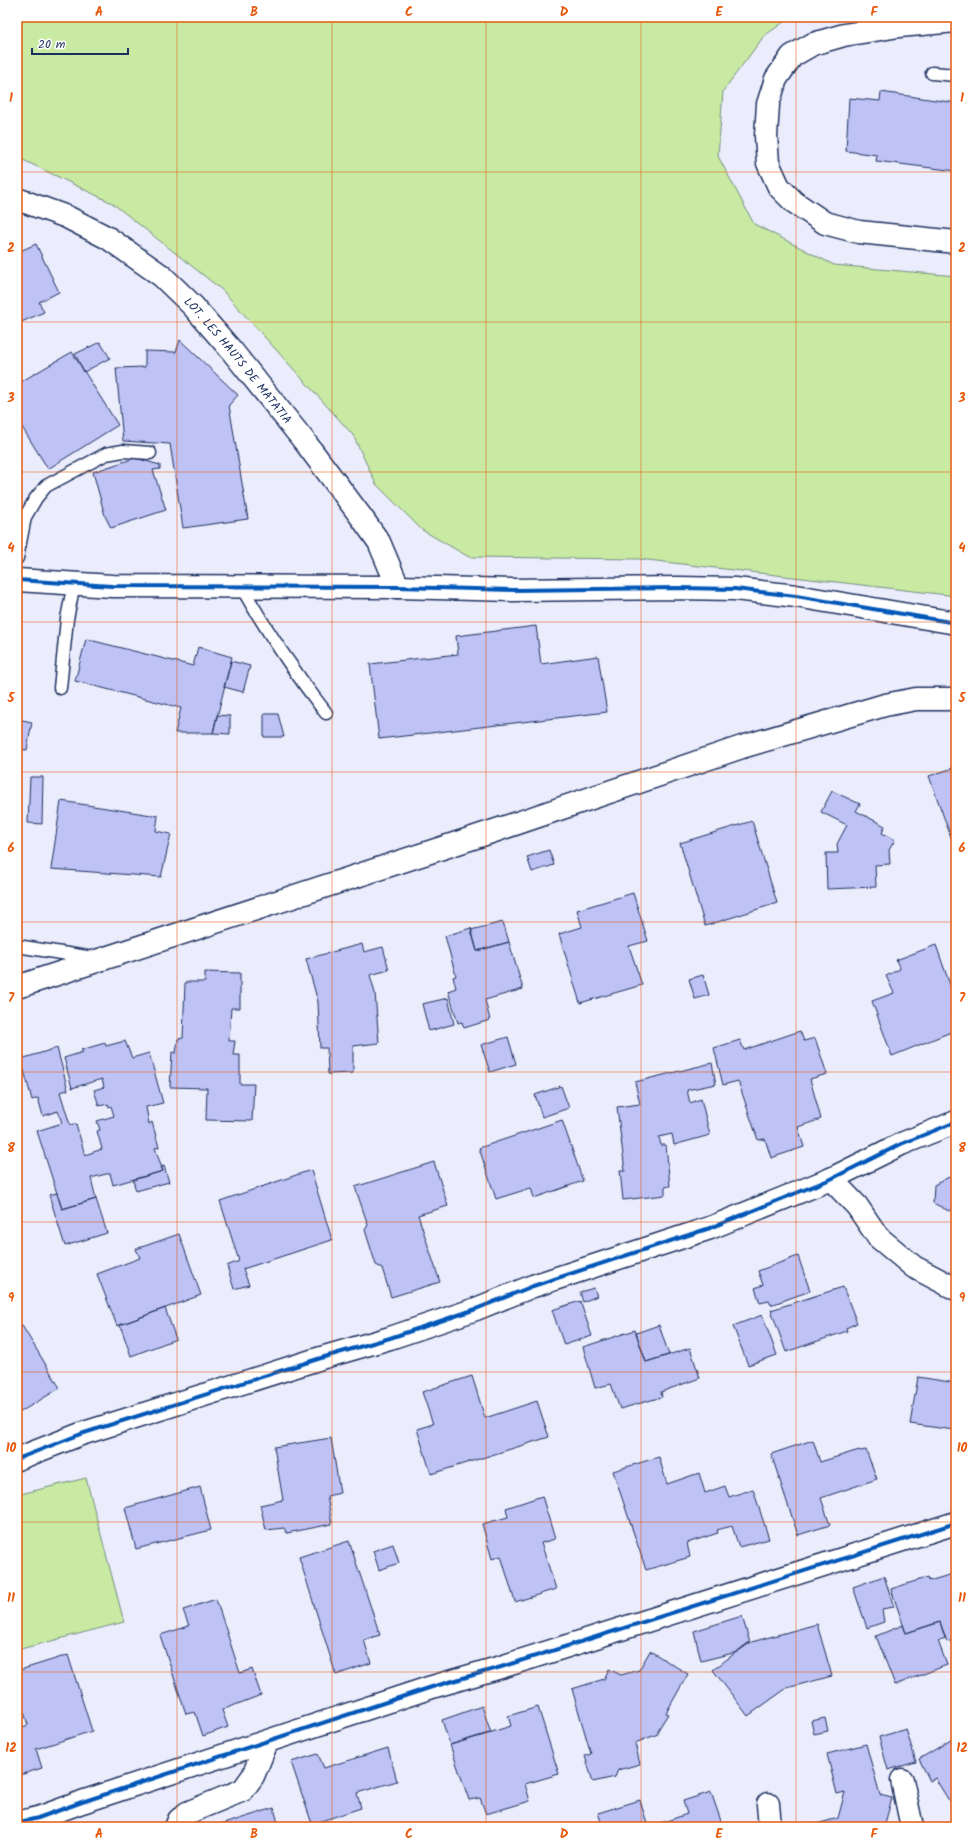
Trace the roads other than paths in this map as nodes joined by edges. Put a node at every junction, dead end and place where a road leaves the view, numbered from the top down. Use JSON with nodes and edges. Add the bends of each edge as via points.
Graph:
{"nodes":[{"id":1,"x":956,"y":21,"type":"edge"},
{"id":2,"x":932,"y":73,"type":"dead end"},
{"id":3,"x":956,"y":75,"type":"edge"},
{"id":4,"x":17,"y":199,"type":"edge"},
{"id":5,"x":956,"y":242,"type":"edge"},
{"id":6,"x":150,"y":453,"type":"dead end"},
{"id":7,"x":17,"y":558,"type":"edge"},
{"id":8,"x":17,"y":580,"type":"edge"},
{"id":9,"x":74,"y":583,"type":"junction"},
{"id":10,"x":241,"y":586,"type":"junction"},
{"id":11,"x":398,"y":587,"type":"junction"},
{"id":12,"x":956,"y":623,"type":"edge"},
{"id":13,"x":60,"y":688,"type":"dead end"},
{"id":14,"x":956,"y":698,"type":"edge"},
{"id":15,"x":326,"y":713,"type":"dead end"},
{"id":16,"x":17,"y":946,"type":"edge"},
{"id":17,"x":100,"y":959,"type":"junction"},
{"id":18,"x":17,"y":987,"type":"edge"},
{"id":19,"x":956,"y":1122,"type":"edge"},
{"id":20,"x":832,"y":1178,"type":"junction"},
{"id":21,"x":956,"y":1289,"type":"edge"},
{"id":22,"x":17,"y":1459,"type":"edge"},
{"id":23,"x":956,"y":1523,"type":"edge"},
{"id":24,"x":267,"y":1742,"type":"junction"},
{"id":25,"x":902,"y":1780,"type":"dead end"},
{"id":26,"x":768,"y":1804,"type":"dead end"},
{"id":27,"x":17,"y":1823,"type":"edge"},
{"id":28,"x":176,"y":1827,"type":"edge"},
{"id":29,"x":770,"y":1827,"type":"edge"},
{"id":30,"x":912,"y":1827,"type":"edge"}],
"edges":[{"from":1,"to":5,"type":"street","via":[[899,26],[844,35],[813,44],[792,56],[776,79],[768,104],[766,136],[768,163],[779,187],[794,202],[825,223],[859,232]]},
{"from":2,"to":3,"type":"lane"},
{"from":4,"to":11,"type":"street","name":"LOT. LES HAUTS DE MATATIA","via":[[67,217],[108,238],[162,276],[193,306],[305,442],[362,518],[379,542]]},
{"from":6,"to":7,"type":"lane","via":[[123,451],[106,454],[46,486],[25,517]]},
{"from":8,"to":9,"type":"street"},
{"from":9,"to":10,"type":"street","via":[[112,586]]},
{"from":9,"to":13,"type":"lane","via":[[67,619]]},
{"from":10,"to":11,"type":"street"},
{"from":10,"to":15,"type":"lane","via":[[264,627]]},
{"from":11,"to":12,"type":"street","via":[[513,590],[735,589]]},
{"from":14,"to":17,"type":"street","via":[[916,699],[885,705],[742,746],[494,831]]},
{"from":16,"to":17,"type":"lane"},
{"from":17,"to":18,"type":"street"},
{"from":19,"to":20,"type":"street","via":[[901,1144]]},
{"from":20,"to":21,"type":"street","via":[[857,1206],[878,1237],[914,1267]]},
{"from":20,"to":22,"type":"street","via":[[710,1228],[533,1286],[476,1309],[81,1434]]},
{"from":23,"to":24,"type":"street"},
{"from":24,"to":27,"type":"street"},
{"from":24,"to":28,"type":"street","via":[[254,1776],[243,1790],[187,1814],[179,1820]]},
{"from":25,"to":30,"type":"street"},
{"from":26,"to":29,"type":"street"}]}
